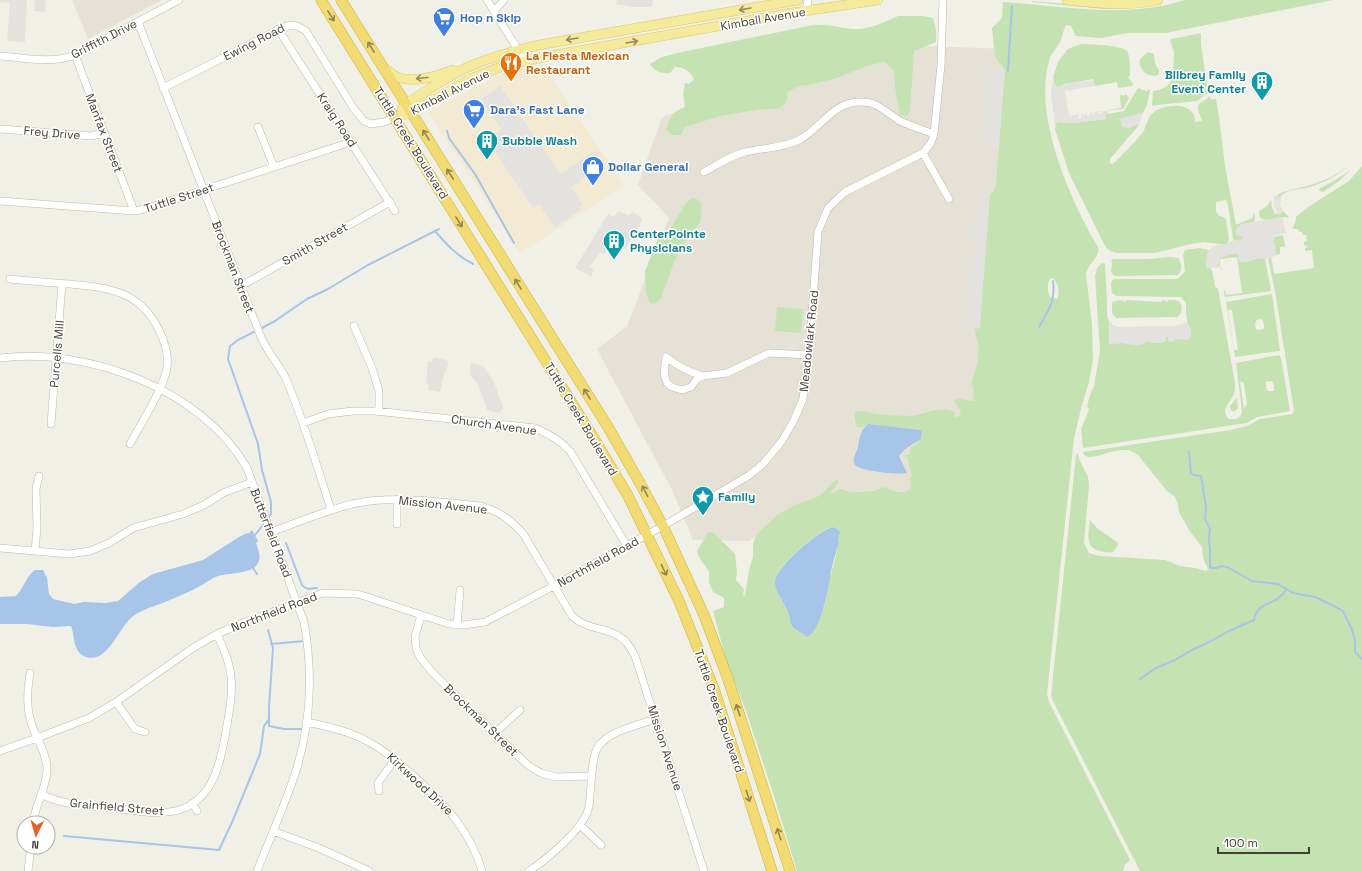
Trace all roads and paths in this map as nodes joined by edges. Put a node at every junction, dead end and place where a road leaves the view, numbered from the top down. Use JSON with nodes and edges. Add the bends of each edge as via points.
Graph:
{"nodes":[{"id":1,"x":179,"y":0,"type":"edge"},
{"id":2,"x":321,"y":0,"type":"edge"},
{"id":3,"x":341,"y":0,"type":"edge"},
{"id":4,"x":487,"y":0,"type":"edge"},
{"id":5,"x":504,"y":0,"type":"edge"},
{"id":6,"x":797,"y":0,"type":"edge"},
{"id":7,"x":808,"y":0,"type":"edge"},
{"id":8,"x":878,"y":0,"type":"edge"},
{"id":9,"x":942,"y":0,"type":"edge"},
{"id":10,"x":1067,"y":0,"type":"edge"},
{"id":11,"x":1158,"y":0,"type":"edge"},
{"id":12,"x":806,"y":11,"type":"junction"},
{"id":13,"x":494,"y":12,"type":"junction"},
{"id":14,"x":138,"y":22,"type":"junction"},
{"id":15,"x":278,"y":29,"type":"junction"},
{"id":16,"x":517,"y":50,"type":"junction"},
{"id":17,"x":75,"y":55,"type":"junction"},
{"id":18,"x":0,"y":56,"type":"edge"},
{"id":19,"x":525,"y":61,"type":"junction"},
{"id":20,"x":473,"y":65,"type":"junction"},
{"id":21,"x":384,"y":68,"type":"junction"},
{"id":22,"x":163,"y":88,"type":"junction"},
{"id":23,"x":409,"y":108,"type":"junction"},
{"id":24,"x":394,"y":118,"type":"junction"},
{"id":25,"x":258,"y":127,"type":"dead end"},
{"id":26,"x":0,"y":129,"type":"edge"},
{"id":27,"x":104,"y":133,"type":"junction"},
{"id":28,"x":934,"y":134,"type":"junction"},
{"id":29,"x":351,"y":142,"type":"junction"},
{"id":30,"x":923,"y":153,"type":"junction"},
{"id":31,"x":274,"y":167,"type":"junction"},
{"id":32,"x":704,"y":172,"type":"dead end"},
{"id":33,"x":204,"y":190,"type":"junction"},
{"id":34,"x":949,"y":199,"type":"dead end"},
{"id":35,"x":0,"y":201,"type":"edge"},
{"id":36,"x":390,"y":202,"type":"junction"},
{"id":37,"x":395,"y":211,"type":"dead end"},
{"id":38,"x":134,"y":212,"type":"junction"},
{"id":39,"x":10,"y":279,"type":"dead end"},
{"id":40,"x":62,"y":284,"type":"junction"},
{"id":41,"x":241,"y":286,"type":"junction"},
{"id":42,"x":354,"y":326,"type":"dead end"},
{"id":43,"x":809,"y":354,"type":"junction"},
{"id":44,"x":0,"y":358,"type":"edge"},
{"id":45,"x":57,"y":358,"type":"junction"},
{"id":46,"x":703,"y":376,"type":"junction"},
{"id":47,"x":159,"y":389,"type":"junction"},
{"id":48,"x":379,"y":412,"type":"junction"},
{"id":49,"x":303,"y":423,"type":"junction"},
{"id":50,"x":51,"y":424,"type":"dead end"},
{"id":51,"x":130,"y":444,"type":"dead end"},
{"id":52,"x":39,"y":476,"type":"dead end"},
{"id":53,"x":252,"y":482,"type":"junction"},
{"id":54,"x":397,"y":499,"type":"junction"},
{"id":55,"x":331,"y":510,"type":"junction"},
{"id":56,"x":397,"y":524,"type":"dead end"},
{"id":57,"x":663,"y":526,"type":"junction"},
{"id":58,"x":271,"y":532,"type":"junction"},
{"id":59,"x":648,"y":534,"type":"junction"},
{"id":60,"x":627,"y":546,"type":"junction"},
{"id":61,"x":0,"y":548,"type":"edge"},
{"id":62,"x":35,"y":551,"type":"junction"},
{"id":63,"x":553,"y":586,"type":"junction"},
{"id":64,"x":460,"y":590,"type":"dead end"},
{"id":65,"x":297,"y":602,"type":"junction"},
{"id":66,"x":421,"y":616,"type":"junction"},
{"id":67,"x":457,"y":625,"type":"junction"},
{"id":68,"x":217,"y":634,"type":"junction"},
{"id":69,"x":30,"y":673,"type":"dead end"},
{"id":70,"x":116,"y":702,"type":"junction"},
{"id":71,"x":520,"y":710,"type":"dead end"},
{"id":72,"x":655,"y":719,"type":"junction"},
{"id":73,"x":306,"y":722,"type":"junction"},
{"id":74,"x":145,"y":732,"type":"dead end"},
{"id":75,"x":495,"y":734,"type":"junction"},
{"id":76,"x":37,"y":738,"type":"junction"},
{"id":77,"x":0,"y":751,"type":"edge"},
{"id":78,"x":395,"y":759,"type":"junction"},
{"id":79,"x":592,"y":776,"type":"junction"},
{"id":80,"x":379,"y":791,"type":"dead end"},
{"id":81,"x":42,"y":795,"type":"junction"},
{"id":82,"x":192,"y":804,"type":"junction"},
{"id":83,"x":197,"y":810,"type":"dead end"},
{"id":84,"x":34,"y":815,"type":"edge"},
{"id":85,"x":580,"y":825,"type":"junction"},
{"id":86,"x":273,"y":831,"type":"junction"},
{"id":87,"x":602,"y":845,"type":"dead end"},
{"id":88,"x":30,"y":855,"type":"edge"},
{"id":89,"x":28,"y":871,"type":"edge"},
{"id":90,"x":257,"y":871,"type":"edge"},
{"id":91,"x":369,"y":871,"type":"edge"},
{"id":92,"x":482,"y":871,"type":"edge"},
{"id":93,"x":529,"y":871,"type":"edge"},
{"id":94,"x":704,"y":871,"type":"edge"},
{"id":95,"x":772,"y":871,"type":"edge"},
{"id":96,"x":790,"y":871,"type":"edge"}],
"edges":[{"from":1,"to":14,"type":"street","name":"Griffith Drive"},
{"from":2,"to":24,"type":"highway","name":"Tuttle Creek Boulevard","one_way":true},
{"from":21,"to":3,"type":"highway","name":"Tuttle Creek Boulevard","one_way":true},
{"from":4,"to":13,"type":"street"},
{"from":5,"to":13,"type":"street"},
{"from":6,"to":12,"type":"street"},
{"from":6,"to":16,"type":"main road","name":"Kimball Avenue","one_way":true},
{"from":7,"to":12,"type":"street"},
{"from":8,"to":12,"type":"main road","name":"Kimball Avenue"},
{"from":9,"to":28,"type":"street","via":[[941,65]]},
{"from":10,"to":11,"type":"main road","via":[[1112,3]]},
{"from":19,"to":12,"type":"main road","name":"Kimball Avenue","one_way":true},
{"from":13,"to":16,"type":"street"},
{"from":14,"to":17,"type":"street","name":"Griffith Drive"},
{"from":14,"to":22,"type":"street","name":"Brockman Street"},
{"from":15,"to":22,"type":"street","name":"Ewing Road"},
{"from":15,"to":24,"type":"street","name":"Ewing Road","via":[[296,25],[306,31],[364,121],[371,124]]},
{"from":15,"to":29,"type":"street","name":"Kraig Road"},
{"from":16,"to":19,"type":"street"},
{"from":16,"to":20,"type":"main road","name":"Kimball Avenue"},
{"from":17,"to":18,"type":"street","name":"Griffith Drive","via":[[50,61]]},
{"from":17,"to":27,"type":"street","name":"Manfax Street"},
{"from":19,"to":23,"type":"main road","name":"Kimball Avenue","via":[[493,69]]},
{"from":20,"to":21,"type":"main road","one_way":true,"via":[[434,77],[411,79],[400,78]]},
{"from":20,"to":23,"type":"main road","name":"Kimball Avenue","via":[[433,87]]},
{"from":21,"to":23,"type":"highway","name":"Tuttle Creek Boulevard"},
{"from":22,"to":33,"type":"street","name":"Brockman Street"},
{"from":23,"to":24,"type":"main road","name":"Kimball Avenue"},
{"from":57,"to":23,"type":"highway","name":"Tuttle Creek Boulevard","one_way":true,"via":[[608,427]]},
{"from":24,"to":59,"type":"highway","name":"Tuttle Creek Boulevard","one_way":true,"via":[[593,437]]},
{"from":25,"to":31,"type":"street"},
{"from":26,"to":27,"type":"street","name":"Frey Drive","via":[[91,136]]},
{"from":27,"to":38,"type":"street","name":"Manfax Street"},
{"from":28,"to":30,"type":"street"},
{"from":28,"to":32,"type":"street","via":[[899,120],[872,103],[846,103],[799,140],[745,152]]},
{"from":29,"to":31,"type":"street","name":"Tuttle Street"},
{"from":29,"to":36,"type":"street","name":"Kraig Road"},
{"from":30,"to":34,"type":"street"},
{"from":30,"to":43,"type":"street","name":"Meadowlark Road","via":[[844,192],[828,208],[818,232]]},
{"from":31,"to":33,"type":"street","name":"Tuttle Street"},
{"from":33,"to":38,"type":"street","name":"Tuttle Street"},
{"from":33,"to":41,"type":"street","name":"Brockman Street"},
{"from":35,"to":38,"type":"street","name":"Tuttle Street"},
{"from":36,"to":37,"type":"street","name":"Kraig Road"},
{"from":36,"to":41,"type":"street","name":"Smith Street"},
{"from":39,"to":40,"type":"street"},
{"from":40,"to":45,"type":"street","name":"Purcells Mill"},
{"from":40,"to":47,"type":"street","via":[[96,287],[121,293],[133,298],[150,313],[167,348],[167,369]]},
{"from":41,"to":49,"type":"street","name":"Brockman Street","via":[[265,347],[283,374]]},
{"from":42,"to":48,"type":"street","via":[[378,385]]},
{"from":43,"to":46,"type":"street","via":[[769,353],[727,373]]},
{"from":43,"to":57,"type":"street","name":"Meadowlark Road","via":[[803,399],[782,441],[763,464],[748,476]]},
{"from":44,"to":45,"type":"street","name":"Butterfield Road"},
{"from":45,"to":47,"type":"street","name":"Butterfield Road","via":[[117,371]]},
{"from":45,"to":50,"type":"street","name":"Purcells Mill"},
{"from":46,"to":46,"type":"street","via":[[686,389],[672,387],[667,383],[664,374],[666,357],[683,369]]},
{"from":47,"to":51,"type":"street"},
{"from":47,"to":53,"type":"street","name":"Butterfield Road","via":[[209,422],[234,447]]},
{"from":48,"to":49,"type":"street","name":"Church Avenue","via":[[353,411],[328,414]]},
{"from":48,"to":60,"type":"street","name":"Church Avenue","via":[[523,426],[535,428],[554,437],[570,451]]},
{"from":49,"to":55,"type":"street","name":"Brockman Street"},
{"from":52,"to":62,"type":"street","via":[[36,489]]},
{"from":53,"to":58,"type":"street","name":"Butterfield Road"},
{"from":53,"to":62,"type":"street","via":[[222,493],[204,505],[183,514],[133,528],[94,550],[69,554]]},
{"from":54,"to":55,"type":"street","name":"Mission Avenue","via":[[354,504]]},
{"from":54,"to":56,"type":"street"},
{"from":54,"to":63,"type":"street","name":"Mission Avenue","via":[[481,506],[503,514],[524,535]]},
{"from":55,"to":58,"type":"street","name":"Mission Avenue"},
{"from":57,"to":59,"type":"street","name":"Meadowlark Road"},
{"from":96,"to":57,"type":"highway","name":"Tuttle Creek Boulevard","one_way":true,"via":[[728,679],[704,615]]},
{"from":58,"to":65,"type":"street","name":"Butterfield Road"},
{"from":59,"to":60,"type":"street","name":"Northfield Road"},
{"from":59,"to":95,"type":"highway","name":"Tuttle Creek Boulevard","one_way":true,"via":[[679,601],[714,690]]},
{"from":60,"to":63,"type":"street","name":"Northfield Road"},
{"from":61,"to":62,"type":"street"},
{"from":63,"to":67,"type":"street","name":"Northfield Road","via":[[485,622]]},
{"from":63,"to":72,"type":"street","name":"Mission Avenue","via":[[577,621],[617,635],[629,646],[635,656]]},
{"from":64,"to":67,"type":"street"},
{"from":65,"to":66,"type":"street","name":"Northfield Road","via":[[323,593],[358,594]]},
{"from":65,"to":68,"type":"street","name":"Northfield Road"},
{"from":65,"to":73,"type":"street","name":"Butterfield Road","via":[[307,640],[310,688]]},
{"from":66,"to":67,"type":"street","name":"Northfield Road"},
{"from":66,"to":75,"type":"street","name":"Brockman Street","via":[[415,637],[420,657]]},
{"from":68,"to":70,"type":"street","name":"Northfield Road"},
{"from":68,"to":82,"type":"street","name":"Grainfield Street","via":[[231,676],[230,708],[216,773],[206,790]]},
{"from":69,"to":76,"type":"street","via":[[28,712]]},
{"from":70,"to":74,"type":"street","via":[[135,729]]},
{"from":70,"to":76,"type":"street","name":"Northfield Road","via":[[89,718]]},
{"from":71,"to":75,"type":"street"},
{"from":72,"to":79,"type":"street","via":[[608,737],[598,747]]},
{"from":72,"to":94,"type":"street","name":"Mission Avenue"},
{"from":73,"to":78,"type":"street","name":"Kirkwood Drive","via":[[354,735]]},
{"from":73,"to":86,"type":"street","name":"Butterfield Road","via":[[296,771]]},
{"from":75,"to":79,"type":"street","name":"Brockman Street","via":[[529,766],[541,773],[556,777]]},
{"from":76,"to":77,"type":"street","name":"Northfield Road"},
{"from":76,"to":81,"type":"street","via":[[47,769]]},
{"from":78,"to":80,"type":"street","via":[[378,783]]},
{"from":78,"to":92,"type":"street","name":"Kirkwood Drive","via":[[454,816],[478,856]]},
{"from":79,"to":85,"type":"street","via":[[587,813]]},
{"from":81,"to":82,"type":"street","name":"Grainfield Street","via":[[62,803],[161,813]]},
{"from":81,"to":84,"type":"street"},
{"from":82,"to":83,"type":"street"},
{"from":85,"to":87,"type":"street"},
{"from":85,"to":93,"type":"street","via":[[541,864]]},
{"from":86,"to":90,"type":"street","name":"Butterfield Road"},
{"from":86,"to":91,"type":"street"},
{"from":88,"to":89,"type":"street"}]}
